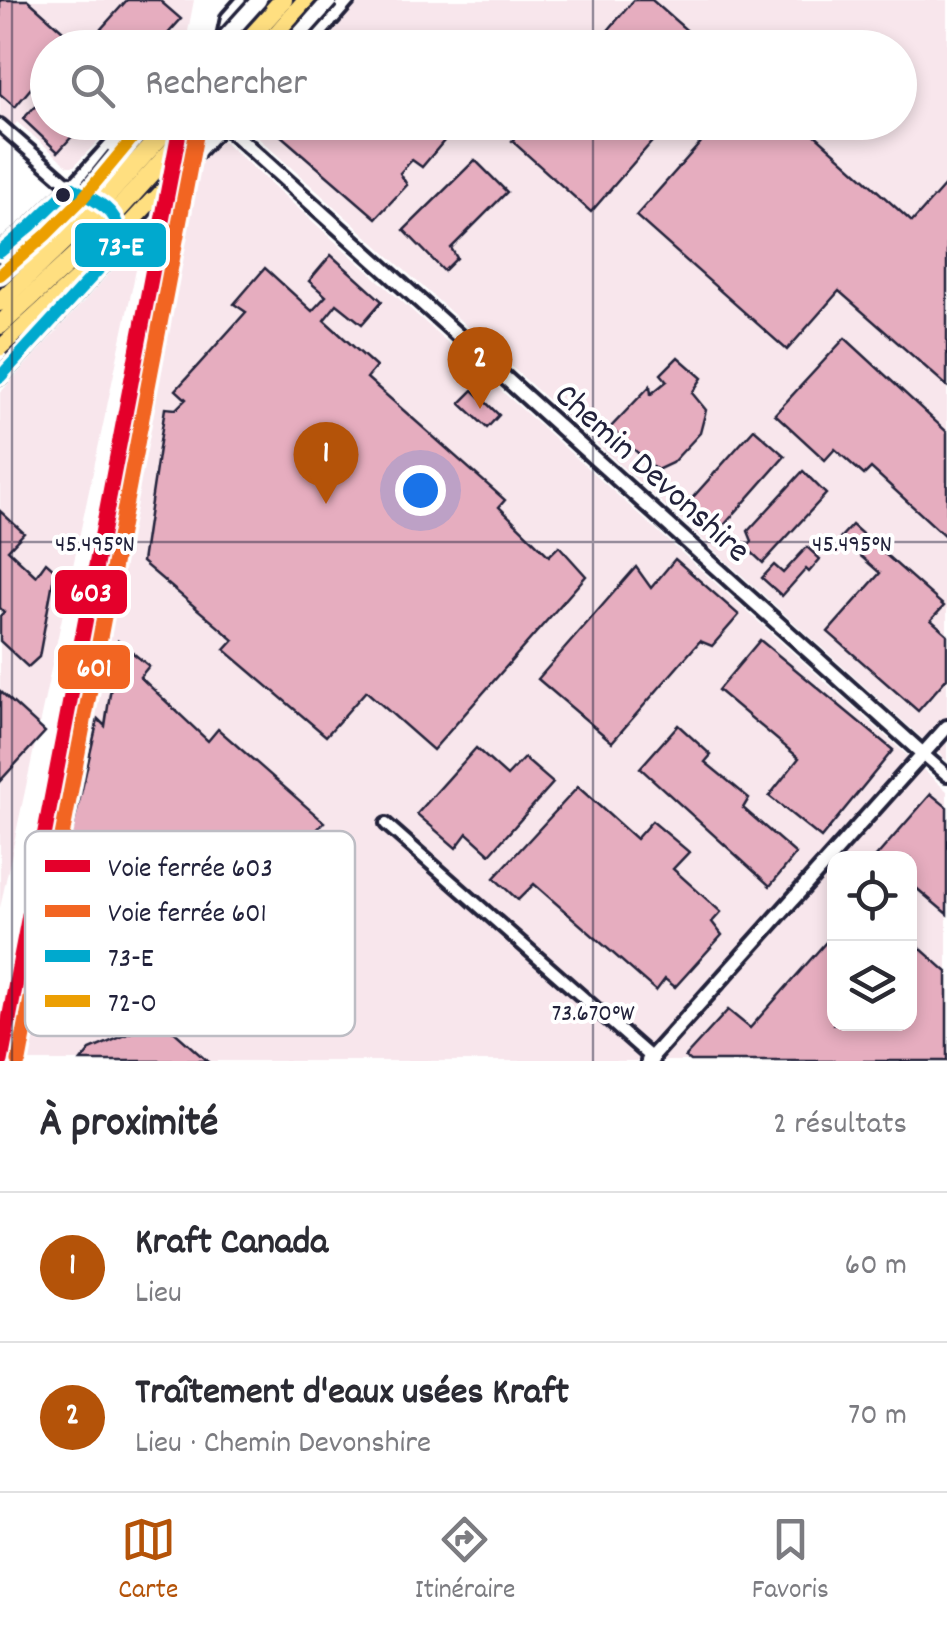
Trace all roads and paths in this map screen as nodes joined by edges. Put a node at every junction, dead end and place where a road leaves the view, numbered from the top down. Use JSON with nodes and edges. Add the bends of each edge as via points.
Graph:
{"nodes":[{"id":1,"x":244,"y":0,"type":"edge"},
{"id":2,"x":259,"y":0,"type":"edge"},
{"id":3,"x":283,"y":0,"type":"edge"},
{"id":4,"x":307,"y":0,"type":"edge"},
{"id":5,"x":337,"y":2,"type":"edge"},
{"id":6,"x":224,"y":30,"type":"edge"},
{"id":7,"x":234,"y":30,"type":"edge"},
{"id":8,"x":256,"y":30,"type":"edge"},
{"id":9,"x":281,"y":30,"type":"edge"},
{"id":10,"x":307,"y":30,"type":"edge"},
{"id":11,"x":318,"y":30,"type":"edge"},
{"id":12,"x":0,"y":125,"type":"edge"},
{"id":13,"x":116,"y":140,"type":"edge"},
{"id":14,"x":128,"y":140,"type":"edge"},
{"id":15,"x":150,"y":140,"type":"edge"},
{"id":16,"x":158,"y":140,"type":"edge"},
{"id":17,"x":182,"y":140,"type":"edge"},
{"id":18,"x":213,"y":140,"type":"edge"},
{"id":19,"x":245,"y":140,"type":"edge"},
{"id":20,"x":176,"y":146,"type":"junction"},
{"id":21,"x":131,"y":170,"type":"junction"},
{"id":22,"x":76,"y":193,"type":"junction"},
{"id":23,"x":152,"y":200,"type":"junction"},
{"id":24,"x":121,"y":245,"type":"junction"},
{"id":25,"x":0,"y":252,"type":"edge"},
{"id":26,"x":0,"y":275,"type":"edge"},
{"id":27,"x":0,"y":302,"type":"edge"},
{"id":28,"x":0,"y":325,"type":"edge"},
{"id":29,"x":0,"y":348,"type":"edge"},
{"id":30,"x":0,"y":377,"type":"edge"},
{"id":31,"x":947,"y":727,"type":"edge"},
{"id":32,"x":923,"y":754,"type":"junction"},
{"id":33,"x":947,"y":775,"type":"edge"},
{"id":34,"x":386,"y":824,"type":"dead end"},
{"id":35,"x":651,"y":1060,"type":"edge"}],
"edges":[{"from":1,"to":6,"type":"street"},
{"from":2,"to":7,"type":"main road","bridge":true},
{"from":3,"to":8,"type":"highway"},
{"from":4,"to":9,"type":"highway"},
{"from":5,"to":10,"type":"main road","bridge":true},
{"from":5,"to":11,"type":"street"},
{"from":12,"to":22,"type":"street"},
{"from":13,"to":22,"type":"street"},
{"from":14,"to":22,"type":"main road","bridge":true},
{"from":15,"to":24,"type":"street","via":[[131,229]]},
{"from":16,"to":21,"type":"highway","bridge":true},
{"from":17,"to":20,"type":"highway"},
{"from":18,"to":23,"type":"main road","bridge":true},
{"from":19,"to":32,"type":"street","name":"Chemin Devonshire"},
{"from":20,"to":23,"type":"highway","bridge":true},
{"from":20,"to":28,"type":"highway","bridge":true,"via":[[80,252]]},
{"from":21,"to":22,"type":"highway","bridge":true},
{"from":21,"to":27,"type":"highway","bridge":true},
{"from":22,"to":24,"type":"street","via":[[110,210],[122,229]]},
{"from":22,"to":25,"type":"street"},
{"from":22,"to":26,"type":"main road","via":[[46,235]]},
{"from":23,"to":29,"type":"main road","bridge":true},
{"from":24,"to":30,"type":"street"},
{"from":31,"to":32,"type":"street"},
{"from":32,"to":33,"type":"street","name":"Chemin Devonshire"},
{"from":32,"to":35,"type":"street"},
{"from":34,"to":35,"type":"street"}]}
